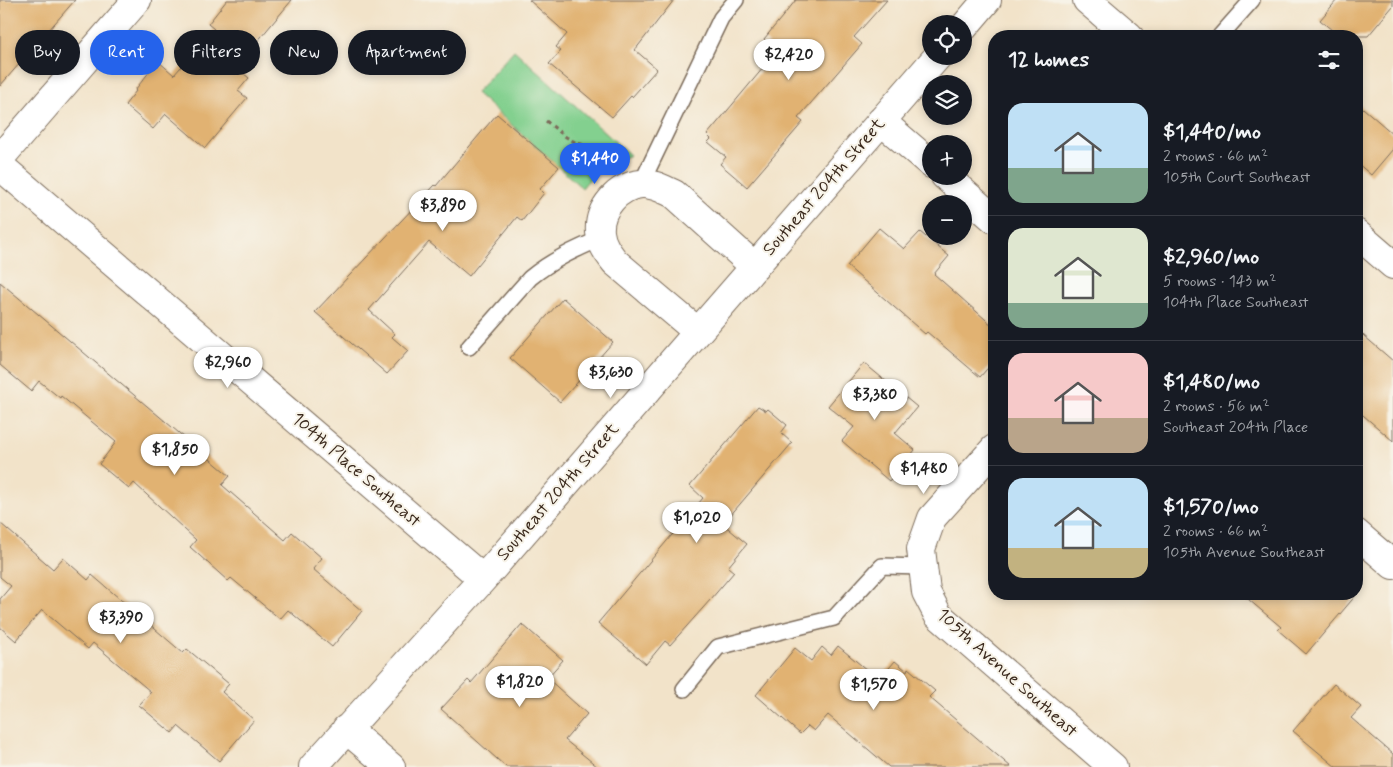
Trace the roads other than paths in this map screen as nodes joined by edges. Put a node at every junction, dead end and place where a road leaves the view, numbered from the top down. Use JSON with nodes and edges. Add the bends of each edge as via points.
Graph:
{"nodes":[{"id":1,"x":136,"y":0,"type":"edge"},
{"id":2,"x":736,"y":0,"type":"edge"},
{"id":3,"x":987,"y":0,"type":"edge"},
{"id":4,"x":1088,"y":0,"type":"edge"},
{"id":5,"x":1252,"y":0,"type":"edge"},
{"id":6,"x":972,"y":17,"type":"edge"},
{"id":7,"x":1122,"y":30,"type":"edge"},
{"id":8,"x":1225,"y":30,"type":"edge"},
{"id":9,"x":930,"y":65,"type":"edge"},
{"id":10,"x":882,"y":121,"type":"junction"},
{"id":11,"x":922,"y":156,"type":"edge"},
{"id":12,"x":0,"y":158,"type":"edge"},
{"id":13,"x":0,"y":166,"type":"edge"},
{"id":14,"x":638,"y":184,"type":"junction"},
{"id":15,"x":955,"y":185,"type":"edge"},
{"id":16,"x":988,"y":214,"type":"edge"},
{"id":17,"x":602,"y":238,"type":"junction"},
{"id":18,"x":1363,"y":239,"type":"edge"},
{"id":19,"x":1393,"y":265,"type":"edge"},
{"id":20,"x":755,"y":267,"type":"junction"},
{"id":21,"x":698,"y":332,"type":"junction"},
{"id":22,"x":469,"y":346,"type":"dead end"},
{"id":23,"x":988,"y":455,"type":"edge"},
{"id":24,"x":1363,"y":539,"type":"edge"},
{"id":25,"x":1393,"y":565,"type":"edge"},
{"id":26,"x":923,"y":566,"type":"junction"},
{"id":27,"x":483,"y":579,"type":"junction"},
{"id":28,"x":684,"y":689,"type":"dead end"},
{"id":29,"x":346,"y":728,"type":"junction"},
{"id":30,"x":313,"y":767,"type":"edge"},
{"id":31,"x":391,"y":767,"type":"edge"},
{"id":32,"x":1113,"y":767,"type":"edge"}],
"edges":[{"from":1,"to":12,"type":"street"},
{"from":2,"to":14,"type":"lane","via":[[721,18]]},
{"from":3,"to":6,"type":"street"},
{"from":4,"to":7,"type":"street"},
{"from":5,"to":8,"type":"lane"},
{"from":9,"to":10,"type":"street","name":"Southeast 204th Street"},
{"from":10,"to":11,"type":"street"},
{"from":10,"to":20,"type":"street","name":"Southeast 204th Street"},
{"from":13,"to":27,"type":"street","name":"104th Place Southeast"},
{"from":14,"to":17,"type":"street","via":[[611,199],[602,214]]},
{"from":14,"to":20,"type":"street","via":[[658,186],[674,194]]},
{"from":15,"to":16,"type":"street"},
{"from":17,"to":21,"type":"street","via":[[615,262]]},
{"from":17,"to":22,"type":"lane","via":[[542,268]]},
{"from":18,"to":19,"type":"street"},
{"from":20,"to":21,"type":"street","name":"Southeast 204th Street"},
{"from":21,"to":27,"type":"street","name":"Southeast 204th Street"},
{"from":23,"to":26,"type":"street","name":"105th Avenue Southeast","via":[[932,518],[921,549]]},
{"from":24,"to":25,"type":"street"},
{"from":26,"to":28,"type":"lane","via":[[882,566],[834,618],[718,647]]},
{"from":26,"to":32,"type":"street","name":"105th Avenue Southeast","via":[[926,592],[938,615]]},
{"from":27,"to":29,"type":"street","name":"Southeast 204th Street"},
{"from":29,"to":30,"type":"street","name":"Southeast 204th Street"},
{"from":29,"to":31,"type":"street"}]}
